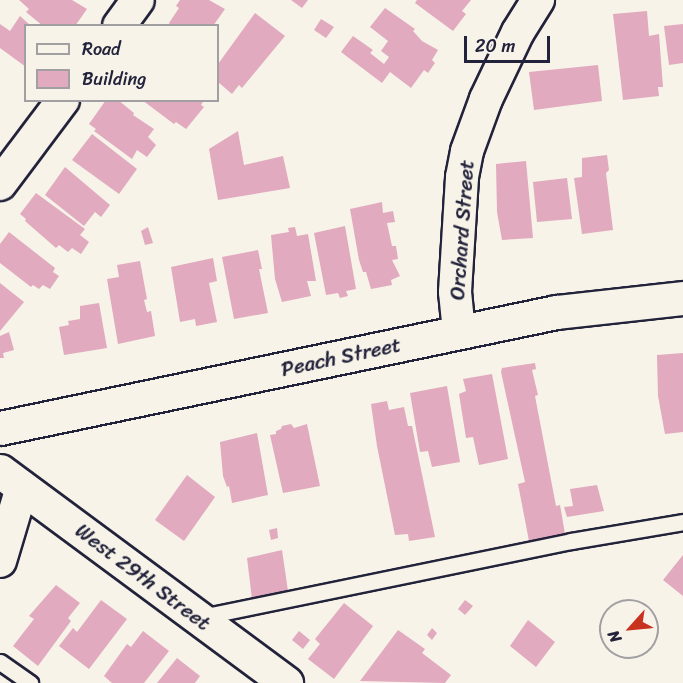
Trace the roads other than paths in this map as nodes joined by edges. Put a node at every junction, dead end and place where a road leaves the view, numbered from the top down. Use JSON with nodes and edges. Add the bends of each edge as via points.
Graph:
{"nodes":[{"id":1,"x":138,"y":0,"type":"edge"},
{"id":2,"x":538,"y":0,"type":"edge"},
{"id":3,"x":120,"y":24,"type":"edge"},
{"id":4,"x":62,"y":102,"type":"edge"},
{"id":5,"x":0,"y":184,"type":"edge"},
{"id":6,"x":683,"y":298,"type":"edge"},
{"id":7,"x":459,"y":332,"type":"junction"},
{"id":8,"x":0,"y":428,"type":"edge"},
{"id":9,"x":11,"y":479,"type":"edge"},
{"id":10,"x":683,"y":522,"type":"edge"},
{"id":11,"x":0,"y":561,"type":"edge"},
{"id":12,"x":198,"y":618,"type":"junction"},
{"id":13,"x":0,"y":662,"type":"edge"},
{"id":14,"x":280,"y":680,"type":"edge"},
{"id":15,"x":30,"y":683,"type":"edge"}],
"edges":[{"from":1,"to":3,"type":"street"},
{"from":2,"to":7,"type":"street","name":"Orchard Street","via":[[486,99],[467,151],[455,292]]},
{"from":4,"to":5,"type":"street"},
{"from":6,"to":7,"type":"main road","name":"Peach Street","via":[[556,312]]},
{"from":7,"to":8,"type":"main road","name":"Peach Street"},
{"from":9,"to":11,"type":"street"},
{"from":9,"to":12,"type":"main road","name":"West 29th Street"},
{"from":10,"to":12,"type":"lane"},
{"from":12,"to":14,"type":"main road","name":"West 29th Street"},
{"from":13,"to":15,"type":"lane"}]}
